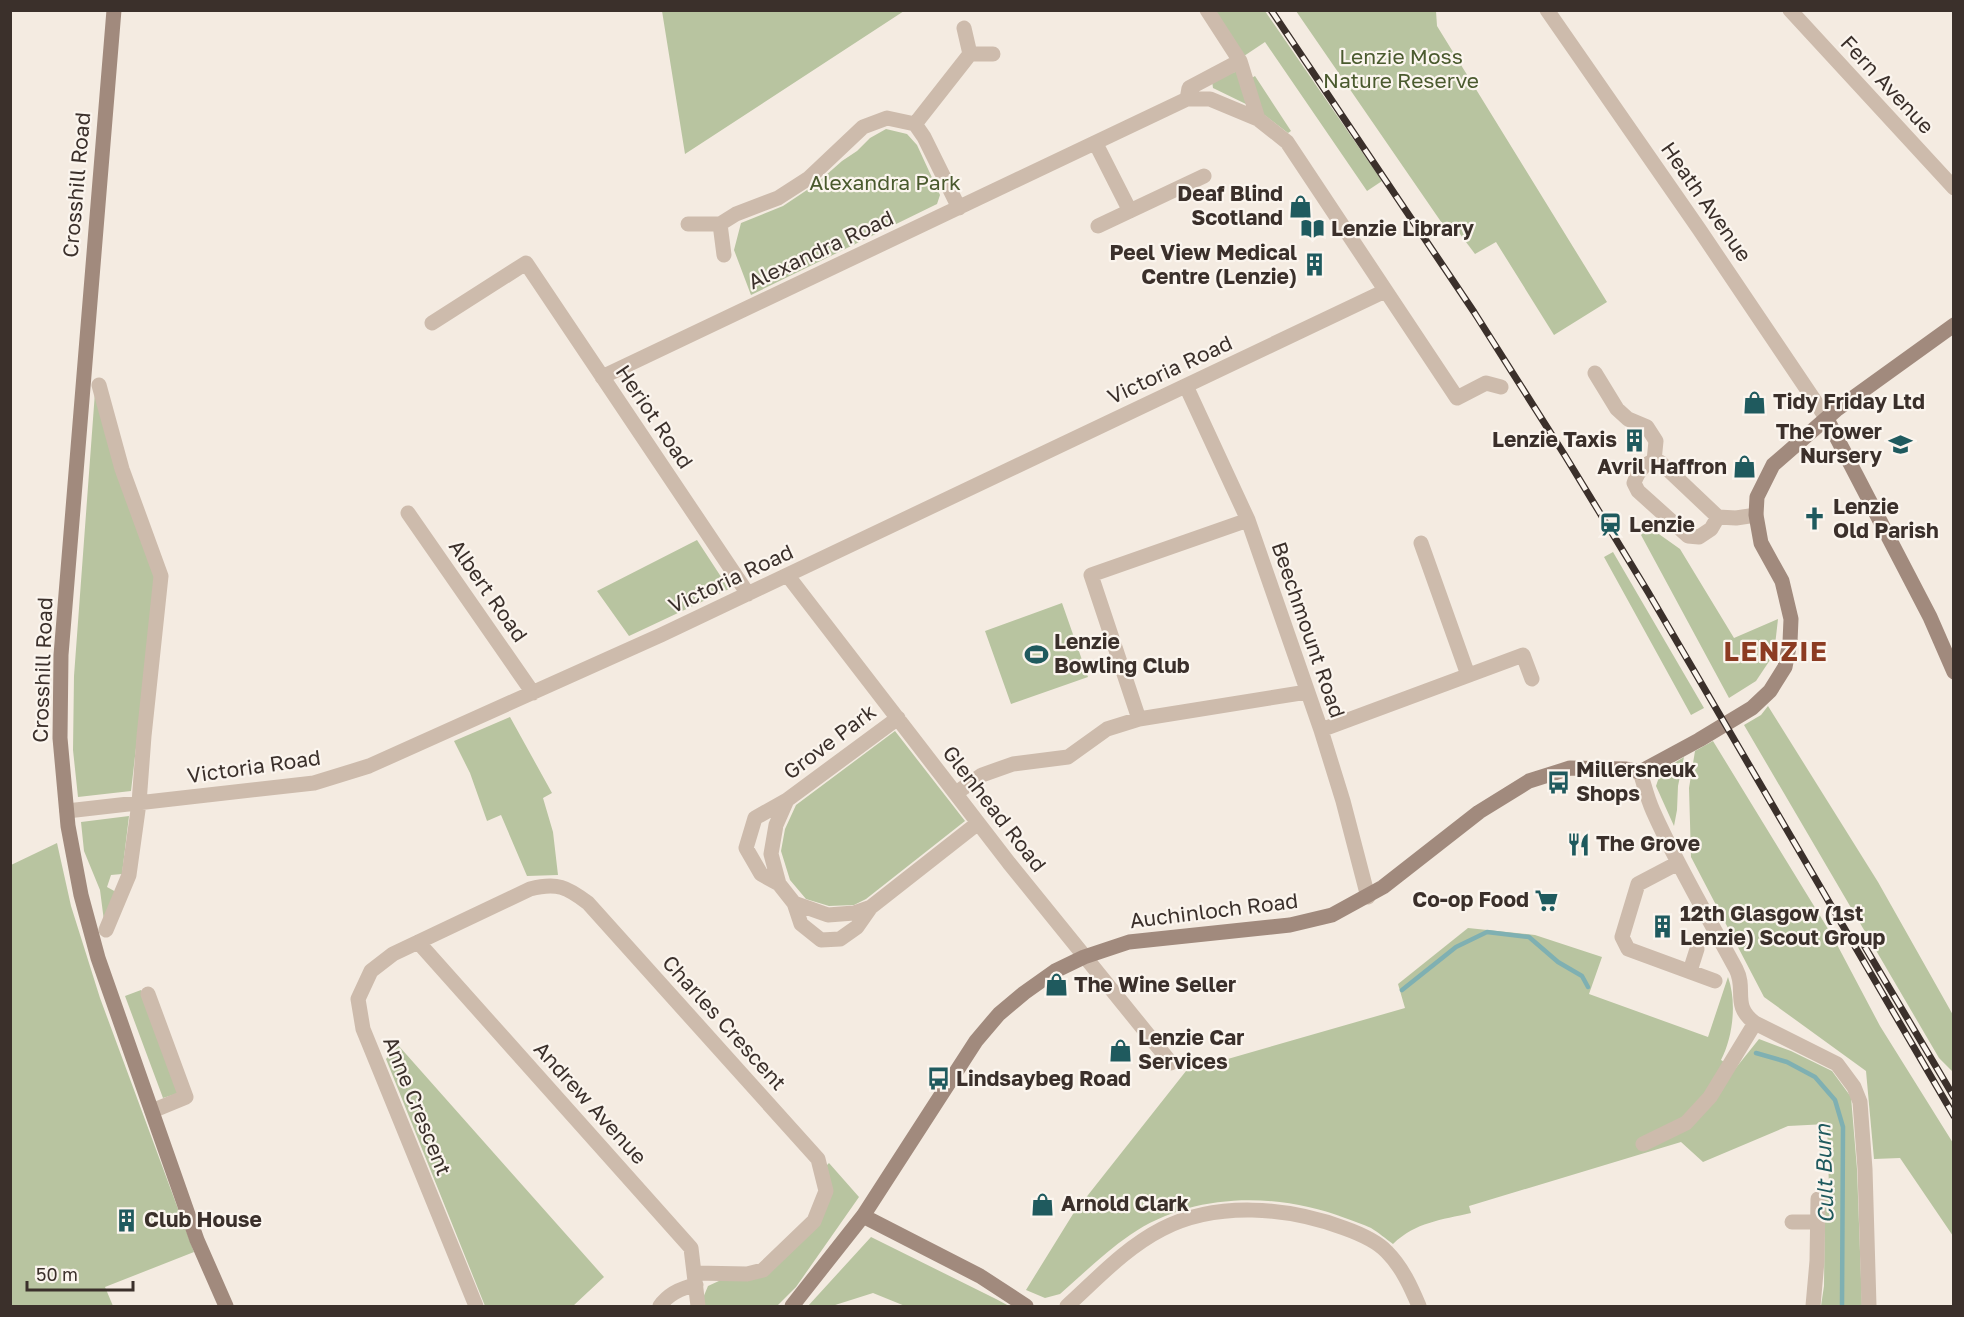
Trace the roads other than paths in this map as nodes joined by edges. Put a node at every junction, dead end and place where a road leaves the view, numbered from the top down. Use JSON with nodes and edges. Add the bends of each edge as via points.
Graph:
{"nodes":[{"id":1,"x":114,"y":10,"type":"edge"},
{"id":2,"x":1207,"y":10,"type":"edge"},
{"id":3,"x":1547,"y":10,"type":"edge"},
{"id":4,"x":1790,"y":10,"type":"edge"},
{"id":5,"x":964,"y":28,"type":"dead end"},
{"id":6,"x":970,"y":54,"type":"junction"},
{"id":7,"x":993,"y":54,"type":"dead end"},
{"id":8,"x":1240,"y":61,"type":"junction"},
{"id":9,"x":1187,"y":99,"type":"junction"},
{"id":10,"x":1258,"y":119,"type":"junction"},
{"id":11,"x":915,"y":124,"type":"junction"},
{"id":12,"x":1096,"y":144,"type":"junction"},
{"id":13,"x":1204,"y":176,"type":"dead end"},
{"id":14,"x":1953,"y":188,"type":"edge"},
{"id":15,"x":959,"y":208,"type":"junction"},
{"id":16,"x":1130,"y":211,"type":"junction"},
{"id":17,"x":688,"y":224,"type":"dead end"},
{"id":18,"x":720,"y":224,"type":"junction"},
{"id":19,"x":1098,"y":226,"type":"dead end"},
{"id":20,"x":724,"y":255,"type":"dead end"},
{"id":21,"x":1385,"y":291,"type":"junction"},
{"id":22,"x":432,"y":323,"type":"dead end"},
{"id":23,"x":1953,"y":325,"type":"edge"},
{"id":24,"x":1595,"y":373,"type":"dead end"},
{"id":25,"x":602,"y":377,"type":"junction"},
{"id":26,"x":99,"y":385,"type":"dead end"},
{"id":27,"x":1186,"y":386,"type":"junction"},
{"id":28,"x":1501,"y":387,"type":"dead end"},
{"id":29,"x":1827,"y":419,"type":"junction"},
{"id":30,"x":1654,"y":461,"type":"junction"},
{"id":31,"x":408,"y":513,"type":"dead end"},
{"id":32,"x":1756,"y":515,"type":"junction"},
{"id":33,"x":1718,"y":517,"type":"junction"},
{"id":34,"x":1248,"y":520,"type":"junction"},
{"id":35,"x":1421,"y":543,"type":"dead end"},
{"id":36,"x":788,"y":576,"type":"junction"},
{"id":37,"x":748,"y":594,"type":"junction"},
{"id":38,"x":1953,"y":672,"type":"edge"},
{"id":39,"x":1468,"y":675,"type":"junction"},
{"id":40,"x":1532,"y":678,"type":"dead end"},
{"id":41,"x":1307,"y":692,"type":"junction"},
{"id":42,"x":533,"y":693,"type":"junction"},
{"id":43,"x":898,"y":718,"type":"junction"},
{"id":44,"x":1139,"y":719,"type":"junction"},
{"id":45,"x":1321,"y":730,"type":"junction"},
{"id":46,"x":1640,"y":772,"type":"junction"},
{"id":47,"x":956,"y":793,"type":"junction"},
{"id":48,"x":787,"y":800,"type":"junction"},
{"id":49,"x":139,"y":803,"type":"junction"},
{"id":50,"x":67,"y":811,"type":"junction"},
{"id":51,"x":978,"y":823,"type":"junction"},
{"id":52,"x":1678,"y":863,"type":"junction"},
{"id":53,"x":779,"y":884,"type":"junction"},
{"id":54,"x":1368,"y":897,"type":"junction"},
{"id":55,"x":794,"y":903,"type":"junction"},
{"id":56,"x":871,"y":907,"type":"junction"},
{"id":57,"x":106,"y":930,"type":"dead end"},
{"id":58,"x":418,"y":942,"type":"junction"},
{"id":59,"x":1697,"y":949,"type":"dead end"},
{"id":60,"x":1084,"y":957,"type":"junction"},
{"id":61,"x":1690,"y":971,"type":"junction"},
{"id":62,"x":1715,"y":981,"type":"dead end"},
{"id":63,"x":148,"y":994,"type":"dead end"},
{"id":64,"x":1755,"y":1023,"type":"junction"},
{"id":65,"x":1172,"y":1063,"type":"dead end"},
{"id":66,"x":152,"y":1111,"type":"junction"},
{"id":67,"x":1643,"y":1144,"type":"dead end"},
{"id":68,"x":1818,"y":1199,"type":"dead end"},
{"id":69,"x":863,"y":1216,"type":"junction"},
{"id":70,"x":1792,"y":1222,"type":"dead end"},
{"id":71,"x":1817,"y":1222,"type":"junction"},
{"id":72,"x":695,"y":1279,"type":"junction"},
{"id":73,"x":226,"y":1306,"type":"edge"},
{"id":74,"x":476,"y":1306,"type":"edge"},
{"id":75,"x":660,"y":1306,"type":"edge"},
{"id":76,"x":698,"y":1306,"type":"edge"},
{"id":77,"x":792,"y":1306,"type":"edge"},
{"id":78,"x":1026,"y":1306,"type":"edge"},
{"id":79,"x":1067,"y":1306,"type":"edge"},
{"id":80,"x":1419,"y":1306,"type":"edge"},
{"id":81,"x":1813,"y":1306,"type":"edge"},
{"id":82,"x":1869,"y":1306,"type":"edge"}],
"edges":[{"from":1,"to":50,"type":"main road","name":"Crosshill Road","via":[[61,655],[60,738]]},
{"from":2,"to":8,"type":"street"},
{"from":3,"to":29,"type":"street","name":"Heath Avenue"},
{"from":4,"to":14,"type":"street","name":"Fern Avenue"},
{"from":5,"to":6,"type":"street"},
{"from":6,"to":7,"type":"street"},
{"from":6,"to":11,"type":"street"},
{"from":8,"to":9,"type":"street","name":"Alexandra Road","via":[[1189,88]]},
{"from":8,"to":10,"type":"street"},
{"from":9,"to":10,"type":"street","via":[[1210,99]]},
{"from":9,"to":12,"type":"street","name":"Alexandra Road"},
{"from":10,"to":21,"type":"street","via":[[1287,142]]},
{"from":11,"to":15,"type":"street"},
{"from":11,"to":18,"type":"street","via":[[887,118],[862,127],[809,178],[778,198]]},
{"from":12,"to":15,"type":"street","name":"Alexandra Road"},
{"from":12,"to":16,"type":"street"},
{"from":13,"to":16,"type":"street"},
{"from":15,"to":25,"type":"street","name":"Alexandra Road"},
{"from":16,"to":19,"type":"street"},
{"from":17,"to":18,"type":"street"},
{"from":18,"to":20,"type":"street"},
{"from":21,"to":27,"type":"street","name":"Victoria Road"},
{"from":21,"to":28,"type":"street","via":[[1457,398],[1486,383]]},
{"from":22,"to":25,"type":"street","name":"Heriot Road","via":[[526,263]]},
{"from":23,"to":29,"type":"main road"},
{"from":24,"to":30,"type":"street","via":[[1617,409],[1647,427],[1656,441]]},
{"from":25,"to":37,"type":"street","name":"Heriot Road"},
{"from":26,"to":49,"type":"street","via":[[122,470],[161,576]]},
{"from":27,"to":34,"type":"street","name":"Beechmount Road"},
{"from":27,"to":36,"type":"street","name":"Victoria Road"},
{"from":29,"to":32,"type":"main road","via":[[1773,465],[1757,497]]},
{"from":29,"to":38,"type":"main road","via":[[1930,617]]},
{"from":30,"to":33,"type":"street","via":[[1660,462]]},
{"from":30,"to":33,"type":"street","via":[[1645,465],[1634,483],[1676,527],[1688,536],[1699,537],[1711,529]]},
{"from":31,"to":42,"type":"street","name":"Albert Road"},
{"from":32,"to":33,"type":"street"},
{"from":32,"to":46,"type":"main road","via":[[1761,543],[1782,581],[1791,619],[1785,667],[1770,691],[1752,708]]},
{"from":34,"to":41,"type":"street","name":"Beechmount Road"},
{"from":34,"to":44,"type":"street","via":[[1090,575]]},
{"from":35,"to":39,"type":"street"},
{"from":36,"to":37,"type":"street","name":"Victoria Road"},
{"from":36,"to":43,"type":"street","name":"Glenhead Road"},
{"from":37,"to":42,"type":"street","name":"Victoria Road"},
{"from":39,"to":40,"type":"street","via":[[1523,655]]},
{"from":39,"to":45,"type":"street"},
{"from":41,"to":44,"type":"street"},
{"from":41,"to":45,"type":"street","name":"Beechmount Road"},
{"from":42,"to":49,"type":"street","name":"Victoria Road","via":[[369,766],[314,783]]},
{"from":43,"to":47,"type":"street","name":"Glenhead Road"},
{"from":43,"to":48,"type":"street","name":"Grove Park"},
{"from":44,"to":47,"type":"street","via":[[1107,729],[1068,757],[1013,764],[982,776]]},
{"from":45,"to":54,"type":"street","name":"Beechmount Road"},
{"from":46,"to":52,"type":"street"},
{"from":46,"to":54,"type":"main road","name":"Auchinloch Road","via":[[1626,768],[1570,768],[1529,781],[1479,812]]},
{"from":47,"to":51,"type":"street","name":"Glenhead Road"},
{"from":48,"to":53,"type":"street","name":"Grove Park","via":[[776,825],[771,854]]},
{"from":48,"to":53,"type":"street","name":"Grove Park","via":[[755,818],[746,848],[761,874]]},
{"from":49,"to":50,"type":"street","name":"Victoria Road"},
{"from":49,"to":57,"type":"street","via":[[129,875]]},
{"from":50,"to":66,"type":"main road","name":"Crosshill Road","via":[[81,895]]},
{"from":51,"to":56,"type":"street","name":"Grove Park"},
{"from":51,"to":60,"type":"street","name":"Glenhead Road"},
{"from":52,"to":61,"type":"street","via":[[1638,884],[1622,937],[1628,949]]},
{"from":52,"to":64,"type":"street","via":[[1738,973],[1740,1005]]},
{"from":53,"to":55,"type":"street","name":"Grove Park"},
{"from":54,"to":60,"type":"main road","name":"Auchinloch Road","via":[[1332,915],[1290,925],[1129,942]]},
{"from":55,"to":56,"type":"street","name":"Grove Park","via":[[828,915]]},
{"from":55,"to":56,"type":"street","name":"Grove Park","via":[[801,924],[821,940],[840,939],[857,927]]},
{"from":58,"to":72,"type":"street","name":"Andrew Avenue","via":[[691,1248]]},
{"from":58,"to":72,"type":"street","name":"Charles Crescent","via":[[530,889],[548,884],[570,889],[588,903],[818,1159],[826,1191],[814,1221],[763,1270]]},
{"from":58,"to":74,"type":"street","name":"Anne Crescent","via":[[371,971],[358,999],[363,1029]]},
{"from":59,"to":61,"type":"street"},
{"from":60,"to":65,"type":"street","name":"Glenhead Road"},
{"from":60,"to":69,"type":"main road","name":"Auchinloch Road","via":[[1055,971],[999,1014],[976,1041]]},
{"from":61,"to":62,"type":"street"},
{"from":63,"to":66,"type":"street","via":[[186,1097]]},
{"from":64,"to":67,"type":"street","via":[[1710,1096],[1686,1123]]},
{"from":64,"to":82,"type":"street","via":[[1837,1064],[1854,1087],[1860,1102],[1865,1169]]},
{"from":66,"to":73,"type":"main road","name":"Crosshill Road","via":[[197,1240]]},
{"from":68,"to":71,"type":"street"},
{"from":69,"to":77,"type":"main road","name":"Auchinloch Road"},
{"from":69,"to":78,"type":"main road","via":[[980,1276]]},
{"from":70,"to":71,"type":"street"},
{"from":71,"to":81,"type":"street"},
{"from":72,"to":75,"type":"street"},
{"from":72,"to":76,"type":"street","name":"Andrew Avenue"},
{"from":79,"to":80,"type":"street","via":[[1125,1252],[1162,1229],[1191,1218],[1255,1210],[1319,1219],[1376,1243],[1387,1251],[1404,1275]]}]}
